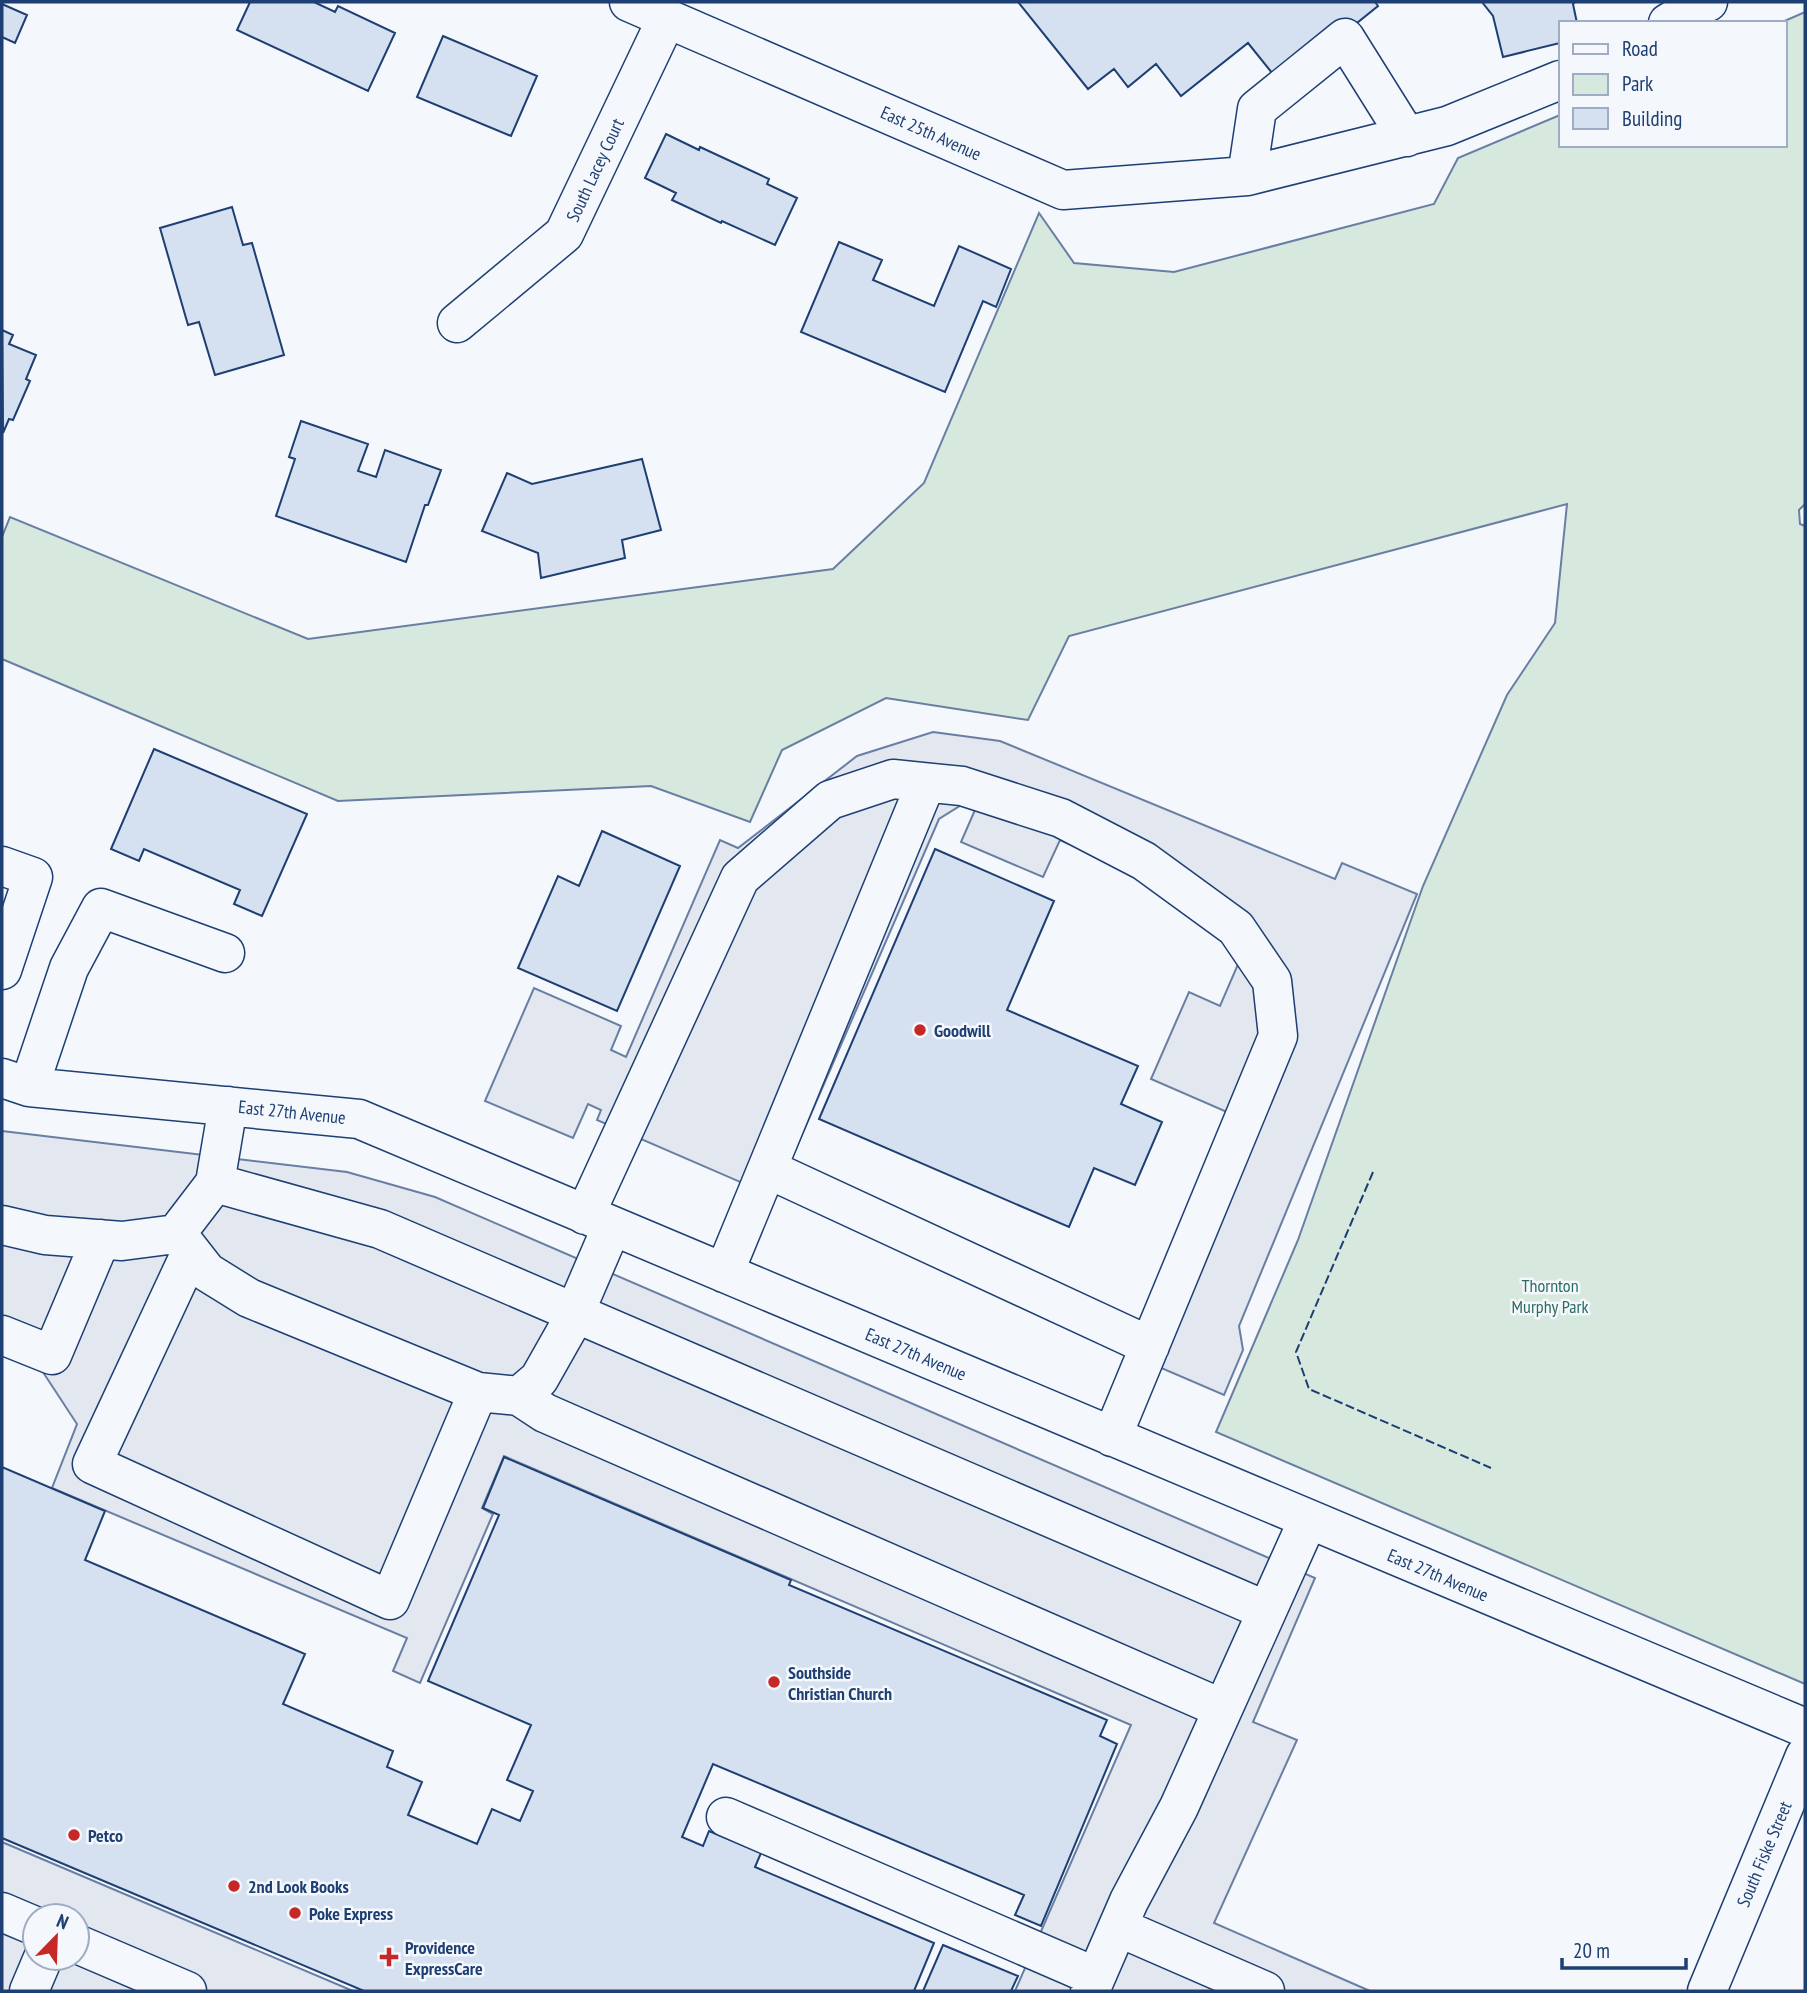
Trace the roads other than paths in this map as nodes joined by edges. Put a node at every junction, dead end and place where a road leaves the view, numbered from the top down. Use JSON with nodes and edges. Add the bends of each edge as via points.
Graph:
{"nodes":[{"id":1,"x":629,"y":2,"type":"edge"},
{"id":2,"x":1708,"y":2,"type":"edge"},
{"id":3,"x":667,"y":18,"type":"junction"},
{"id":4,"x":1671,"y":21,"type":"edge"},
{"id":5,"x":1559,"y":80,"type":"edge"},
{"id":6,"x":1407,"y":136,"type":"junction"},
{"id":7,"x":1247,"y":176,"type":"junction"},
{"id":8,"x":457,"y":323,"type":"dead end"},
{"id":9,"x":926,"y":783,"type":"junction"},
{"id":10,"x":2,"y":866,"type":"edge"},
{"id":11,"x":225,"y":953,"type":"dead end"},
{"id":12,"x":2,"y":970,"type":"edge"},
{"id":13,"x":16,"y":1083,"type":"edge"},
{"id":14,"x":228,"y":1106,"type":"junction"},
{"id":15,"x":768,"y":1169,"type":"junction"},
{"id":16,"x":215,"y":1183,"type":"junction"},
{"id":17,"x":598,"y":1220,"type":"junction"},
{"id":18,"x":2,"y":1225,"type":"edge"},
{"id":19,"x":101,"y":1239,"type":"junction"},
{"id":20,"x":184,"y":1243,"type":"junction"},
{"id":21,"x":724,"y":1273,"type":"junction"},
{"id":22,"x":575,"y":1314,"type":"junction"},
{"id":23,"x":2,"y":1335,"type":"edge"},
{"id":24,"x":1150,"y":1346,"type":"junction"},
{"id":25,"x":478,"y":1392,"type":"junction"},
{"id":26,"x":519,"y":1396,"type":"junction"},
{"id":27,"x":1112,"y":1437,"type":"junction"},
{"id":28,"x":1308,"y":1520,"type":"junction"},
{"id":29,"x":1267,"y":1611,"type":"junction"},
{"id":30,"x":1223,"y":1709,"type":"junction"},
{"id":31,"x":1805,"y":1728,"type":"edge"},
{"id":32,"x":1805,"y":1756,"type":"edge"},
{"id":33,"x":726,"y":1817,"type":"dead end"},
{"id":34,"x":2,"y":1912,"type":"edge"},
{"id":35,"x":21,"y":1921,"type":"edge"},
{"id":36,"x":1118,"y":1927,"type":"junction"},
{"id":37,"x":91,"y":1951,"type":"edge"},
{"id":38,"x":37,"y":1972,"type":"edge"},
{"id":39,"x":1093,"y":1984,"type":"edge"},
{"id":40,"x":164,"y":1987,"type":"edge"},
{"id":41,"x":29,"y":1991,"type":"edge"},
{"id":42,"x":1265,"y":1991,"type":"edge"},
{"id":43,"x":1707,"y":1991,"type":"edge"}],
"edges":[{"from":1,"to":3,"type":"street","name":"East 25th Avenue"},
{"from":2,"to":4,"type":"street"},
{"from":3,"to":7,"type":"street","name":"East 25th Avenue","via":[[1063,190]]},
{"from":3,"to":8,"type":"street","name":"South Lacey Court","via":[[564,234]]},
{"from":5,"to":6,"type":"street","name":"East 25th Avenue","via":[[1447,126]]},
{"from":6,"to":7,"type":"street","name":"East 25th Avenue"},
{"from":6,"to":7,"type":"street","via":[[1345,38],[1257,109]]},
{"from":9,"to":15,"type":"street"},
{"from":9,"to":17,"type":"street","via":[[893,779],[830,800],[740,878]]},
{"from":9,"to":24,"type":"street","via":[[962,786],[1061,818],[1144,861],[1236,928],[1272,981],[1278,1036]]},
{"from":10,"to":12,"type":"street","via":[[33,877]]},
{"from":11,"to":13,"type":"street","via":[[102,908]]},
{"from":13,"to":14,"type":"street","name":"East 27th Avenue"},
{"from":14,"to":16,"type":"street"},
{"from":14,"to":17,"type":"street","name":"East 27th Avenue","via":[[359,1119]]},
{"from":15,"to":21,"type":"street"},
{"from":15,"to":24,"type":"street"},
{"from":16,"to":20,"type":"street"},
{"from":16,"to":22,"type":"street","via":[[380,1229]]},
{"from":17,"to":21,"type":"street","name":"East 27th Avenue"},
{"from":17,"to":22,"type":"street"},
{"from":18,"to":19,"type":"street","via":[[45,1235]]},
{"from":19,"to":20,"type":"street"},
{"from":19,"to":23,"type":"street","via":[[52,1355]]},
{"from":20,"to":25,"type":"street","via":[[207,1272],[249,1298]]},
{"from":20,"to":25,"type":"street","via":[[92,1464],[390,1600]]},
{"from":21,"to":27,"type":"street","name":"East 27th Avenue"},
{"from":22,"to":26,"type":"street","via":[[539,1379]]},
{"from":22,"to":29,"type":"street"},
{"from":24,"to":27,"type":"street"},
{"from":25,"to":26,"type":"street"},
{"from":26,"to":30,"type":"street","via":[[545,1413]]},
{"from":27,"to":28,"type":"street","name":"East 27th Avenue"},
{"from":28,"to":29,"type":"street"},
{"from":28,"to":31,"type":"street","name":"East 27th Avenue"},
{"from":29,"to":30,"type":"street"},
{"from":30,"to":36,"type":"street"},
{"from":32,"to":43,"type":"street","name":"South Fiske Street"},
{"from":33,"to":39,"type":"street"},
{"from":34,"to":35,"type":"street"},
{"from":36,"to":39,"type":"street"},
{"from":36,"to":42,"type":"street"},
{"from":37,"to":40,"type":"street"},
{"from":38,"to":41,"type":"street"}]}
